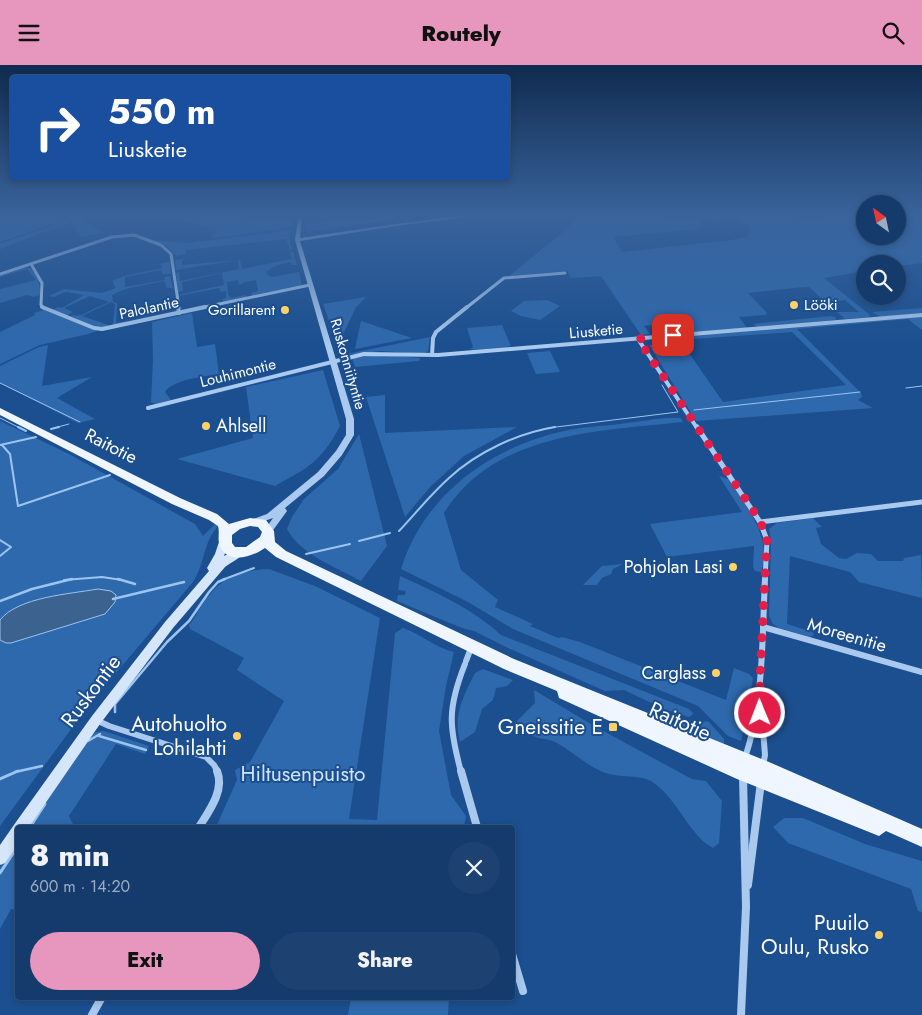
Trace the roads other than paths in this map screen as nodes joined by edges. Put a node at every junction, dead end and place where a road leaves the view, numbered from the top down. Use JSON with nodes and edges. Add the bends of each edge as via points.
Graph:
{"nodes":[{"id":1,"x":51,"y":257,"type":"edge"},
{"id":2,"x":171,"y":257,"type":"edge"},
{"id":3,"x":302,"y":257,"type":"edge"},
{"id":4,"x":31,"y":264,"type":"junction"},
{"id":5,"x":566,"y":273,"type":"dead end"},
{"id":6,"x":0,"y":274,"type":"edge"},
{"id":7,"x":310,"y":285,"type":"junction"},
{"id":8,"x":178,"y":313,"type":"junction"},
{"id":9,"x":922,"y":315,"type":"edge"},
{"id":10,"x":638,"y":339,"type":"junction"},
{"id":11,"x":432,"y":355,"type":"junction"},
{"id":12,"x":333,"y":361,"type":"junction"},
{"id":13,"x":148,"y":408,"type":"dead end"},
{"id":14,"x":0,"y":411,"type":"edge"},
{"id":15,"x":293,"y":498,"type":"junction"},
{"id":16,"x":922,"y":502,"type":"edge"},
{"id":17,"x":205,"y":513,"type":"junction"},
{"id":18,"x":252,"y":521,"type":"junction"},
{"id":19,"x":760,"y":521,"type":"junction"},
{"id":20,"x":268,"y":533,"type":"junction"},
{"id":21,"x":226,"y":537,"type":"junction"},
{"id":22,"x":243,"y":552,"type":"junction"},
{"id":23,"x":299,"y":562,"type":"junction"},
{"id":24,"x":202,"y":586,"type":"junction"},
{"id":25,"x":763,"y":627,"type":"junction"},
{"id":26,"x":472,"y":647,"type":"junction"},
{"id":27,"x":922,"y":672,"type":"edge"},
{"id":28,"x":760,"y":677,"type":"junction"},
{"id":29,"x":96,"y":720,"type":"junction"},
{"id":30,"x":744,"y":767,"type":"junction"},
{"id":31,"x":762,"y":774,"type":"junction"},
{"id":32,"x":21,"y":825,"type":"edge"},
{"id":33,"x":200,"y":825,"type":"edge"},
{"id":34,"x":476,"y":825,"type":"edge"},
{"id":35,"x":15,"y":836,"type":"edge"},
{"id":36,"x":922,"y":839,"type":"edge"},
{"id":37,"x":0,"y":857,"type":"edge"},
{"id":38,"x":746,"y":907,"type":"junction"},
{"id":39,"x":515,"y":964,"type":"edge"},
{"id":40,"x":523,"y":991,"type":"dead end"},
{"id":41,"x":100,"y":1000,"type":"edge"},
{"id":42,"x":92,"y":1015,"type":"edge"},
{"id":43,"x":741,"y":1015,"type":"edge"}],
"edges":[{"from":1,"to":4,"type":"street"},
{"from":2,"to":8,"type":"street"},
{"from":3,"to":7,"type":"street","name":"Ruskonniityntie"},
{"from":4,"to":6,"type":"street"},
{"from":4,"to":8,"type":"street","name":"Palolantie","via":[[42,278],[43,308],[94,328],[111,328]]},
{"from":5,"to":11,"type":"street","via":[[504,278],[436,332]]},
{"from":7,"to":8,"type":"street","name":"Palolantie"},
{"from":7,"to":12,"type":"street","name":"Ruskonniityntie"},
{"from":9,"to":10,"type":"street","name":"Liusketie"},
{"from":10,"to":11,"type":"street","name":"Liusketie"},
{"from":10,"to":19,"type":"street"},
{"from":11,"to":12,"type":"street","name":"Liusketie","via":[[372,353]]},
{"from":12,"to":13,"type":"street","name":"Louhimontie"},
{"from":12,"to":15,"type":"street","name":"Ruskonniityntie","via":[[350,419],[350,435],[333,460]]},
{"from":14,"to":17,"type":"main road","name":"Raitotie"},
{"from":15,"to":18,"type":"street","name":"Ruskonniityntie","via":[[270,516]]},
{"from":15,"to":20,"type":"street","name":"Ruskonniityntie"},
{"from":16,"to":19,"type":"street"},
{"from":17,"to":18,"type":"main road","name":"Raitotie"},
{"from":17,"to":21,"type":"main road","name":"Raitotie","via":[[223,524]]},
{"from":18,"to":20,"type":"main road","via":[[266,526]]},
{"from":18,"to":21,"type":"main road","via":[[235,526]]},
{"from":19,"to":25,"type":"street","via":[[768,547]]},
{"from":20,"to":22,"type":"main road","via":[[260,546]]},
{"from":20,"to":23,"type":"main road","name":"Raitotie","via":[[273,549]]},
{"from":21,"to":22,"type":"main road","via":[[229,548]]},
{"from":21,"to":24,"type":"main road","name":"Ruskontie"},
{"from":22,"to":23,"type":"main road","name":"Raitotie"},
{"from":22,"to":24,"type":"main road","name":"Ruskontie","via":[[231,555]]},
{"from":23,"to":26,"type":"main road","name":"Raitotie"},
{"from":24,"to":29,"type":"main road","name":"Ruskontie"},
{"from":25,"to":27,"type":"street","name":"Moreenitie"},
{"from":25,"to":28,"type":"street"},
{"from":26,"to":30,"type":"main road","name":"Raitotie"},
{"from":26,"to":34,"type":"street","via":[[451,706],[450,726]]},
{"from":28,"to":30,"type":"street"},
{"from":28,"to":31,"type":"street"},
{"from":29,"to":32,"type":"main road","name":"Ruskontie"},
{"from":29,"to":33,"type":"street","via":[[206,757],[214,763],[220,782],[216,797]]},
{"from":30,"to":31,"type":"main road","name":"Raitotie"},
{"from":30,"to":38,"type":"street"},
{"from":31,"to":36,"type":"main road","name":"Raitotie","via":[[861,821]]},
{"from":31,"to":38,"type":"street"},
{"from":35,"to":37,"type":"main road"},
{"from":38,"to":43,"type":"street"},
{"from":39,"to":40,"type":"street"},
{"from":41,"to":42,"type":"street"}]}
